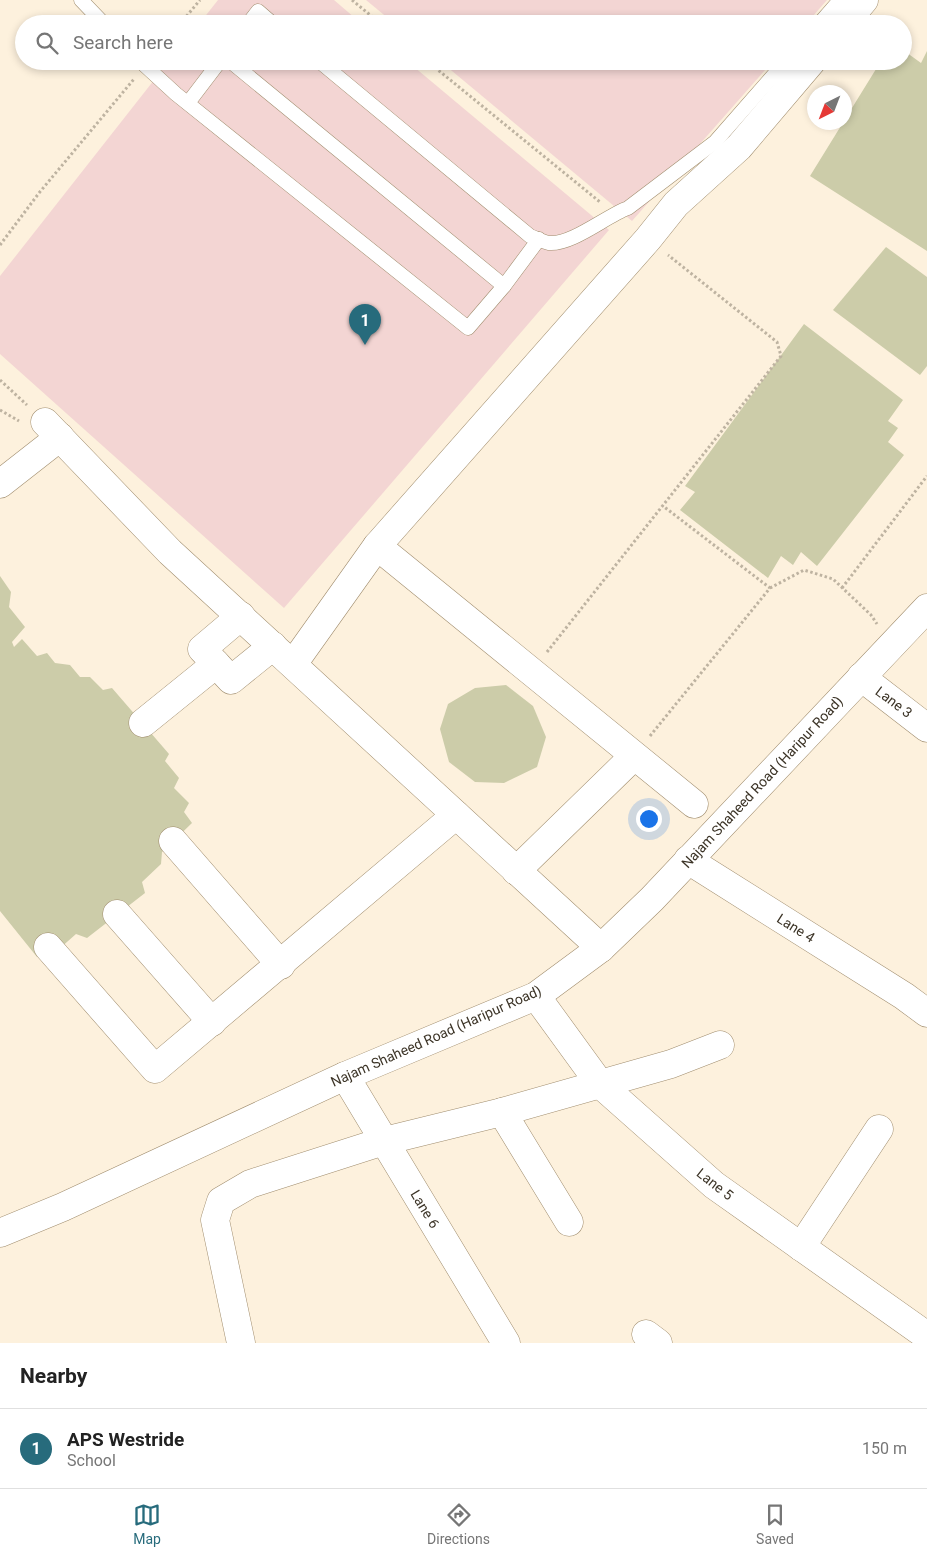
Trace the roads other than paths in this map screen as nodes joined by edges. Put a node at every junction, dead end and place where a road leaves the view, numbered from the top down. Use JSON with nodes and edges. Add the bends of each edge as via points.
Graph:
{"nodes":[{"id":1,"x":81,"y":0,"type":"edge"},
{"id":2,"x":840,"y":0,"type":"edge"},
{"id":3,"x":864,"y":0,"type":"edge"},
{"id":4,"x":95,"y":15,"type":"edge"},
{"id":5,"x":827,"y":15,"type":"edge"},
{"id":6,"x":852,"y":15,"type":"edge"},
{"id":7,"x":149,"y":70,"type":"edge"},
{"id":8,"x":213,"y":70,"type":"edge"},
{"id":9,"x":241,"y":70,"type":"edge"},
{"id":10,"x":330,"y":70,"type":"edge"},
{"id":11,"x":778,"y":70,"type":"edge"},
{"id":12,"x":804,"y":70,"type":"edge"},
{"id":13,"x":188,"y":103,"type":"junction"},
{"id":14,"x":539,"y":239,"type":"junction"},
{"id":15,"x":504,"y":286,"type":"junction"},
{"id":16,"x":0,"y":484,"type":"edge"},
{"id":17,"x":377,"y":546,"type":"junction"},
{"id":18,"x":927,"y":608,"type":"edge"},
{"id":19,"x":240,"y":616,"type":"junction"},
{"id":20,"x":273,"y":646,"type":"junction"},
{"id":21,"x":216,"y":664,"type":"junction"},
{"id":22,"x":293,"y":664,"type":"junction"},
{"id":23,"x":861,"y":677,"type":"junction"},
{"id":24,"x":142,"y":723,"type":"dead end"},
{"id":25,"x":927,"y":728,"type":"edge"},
{"id":26,"x":634,"y":756,"type":"junction"},
{"id":27,"x":694,"y":804,"type":"dead end"},
{"id":28,"x":456,"y":815,"type":"junction"},
{"id":29,"x":174,"y":841,"type":"dead end"},
{"id":30,"x":688,"y":860,"type":"junction"},
{"id":31,"x":516,"y":871,"type":"junction"},
{"id":32,"x":117,"y":914,"type":"dead end"},
{"id":33,"x":48,"y":947,"type":"dead end"},
{"id":34,"x":600,"y":948,"type":"junction"},
{"id":35,"x":281,"y":965,"type":"junction"},
{"id":36,"x":916,"y":993,"type":"edge"},
{"id":37,"x":536,"y":996,"type":"junction"},
{"id":38,"x":927,"y":1013,"type":"edge"},
{"id":39,"x":212,"y":1022,"type":"junction"},
{"id":40,"x":720,"y":1045,"type":"dead end"},
{"id":41,"x":345,"y":1076,"type":"junction"},
{"id":42,"x":600,"y":1084,"type":"junction"},
{"id":43,"x":502,"y":1112,"type":"junction"},
{"id":44,"x":879,"y":1129,"type":"dead end"},
{"id":45,"x":384,"y":1141,"type":"junction"},
{"id":46,"x":569,"y":1222,"type":"dead end"},
{"id":47,"x":0,"y":1233,"type":"edge"},
{"id":48,"x":801,"y":1247,"type":"junction"},
{"id":49,"x":927,"y":1336,"type":"edge"},
{"id":50,"x":241,"y":1343,"type":"edge"},
{"id":51,"x":506,"y":1343,"type":"edge"}],
"edges":[{"from":1,"to":4,"type":"lane"},
{"from":2,"to":5,"type":"lane"},
{"from":3,"to":6,"type":"street"},
{"from":7,"to":13,"type":"lane"},
{"from":8,"to":13,"type":"lane"},
{"from":9,"to":15,"type":"lane"},
{"from":10,"to":14,"type":"lane","via":[[530,236]]},
{"from":11,"to":14,"type":"lane","via":[[715,142],[628,208],[565,241],[548,243]]},
{"from":12,"to":17,"type":"street","via":[[739,147],[676,204]]},
{"from":13,"to":15,"type":"lane","via":[[468,328]]},
{"from":14,"to":15,"type":"lane"},
{"from":16,"to":19,"type":"street","via":[[52,430],[170,552]]},
{"from":17,"to":22,"type":"street"},
{"from":17,"to":26,"type":"street"},
{"from":18,"to":23,"type":"street","name":"Najam Shaheed Road (Haripur Road)"},
{"from":19,"to":20,"type":"street"},
{"from":19,"to":21,"type":"street","via":[[202,649]]},
{"from":20,"to":21,"type":"street","via":[[231,680]]},
{"from":20,"to":22,"type":"street"},
{"from":21,"to":24,"type":"street"},
{"from":22,"to":28,"type":"street"},
{"from":23,"to":25,"type":"street","name":"Lane 3"},
{"from":23,"to":30,"type":"street","name":"Najam Shaheed Road (Haripur Road)"},
{"from":26,"to":27,"type":"street"},
{"from":26,"to":31,"type":"street"},
{"from":28,"to":31,"type":"street"},
{"from":28,"to":35,"type":"street"},
{"from":29,"to":35,"type":"street"},
{"from":30,"to":34,"type":"street","name":"Najam Shaheed Road (Haripur Road)"},
{"from":30,"to":36,"type":"street","name":"Lane 4"},
{"from":31,"to":34,"type":"street"},
{"from":32,"to":39,"type":"street"},
{"from":33,"to":39,"type":"street","via":[[155,1069]]},
{"from":34,"to":37,"type":"street","name":"Najam Shaheed Road (Haripur Road)"},
{"from":35,"to":39,"type":"street"},
{"from":36,"to":38,"type":"street","name":"Lane 4"},
{"from":37,"to":41,"type":"street","name":"Najam Shaheed Road (Haripur Road)"},
{"from":37,"to":42,"type":"street","name":"Lane 5"},
{"from":40,"to":42,"type":"street","via":[[671,1064]]},
{"from":41,"to":45,"type":"street","name":"Lane 6"},
{"from":41,"to":47,"type":"street","name":"Najam Shaheed Road (Haripur Road)","via":[[63,1208]]},
{"from":42,"to":43,"type":"street"},
{"from":42,"to":48,"type":"street","name":"Lane 5","via":[[714,1185]]},
{"from":43,"to":45,"type":"street"},
{"from":43,"to":46,"type":"street"},
{"from":44,"to":48,"type":"street"},
{"from":45,"to":50,"type":"street","via":[[250,1184],[221,1201],[215,1220]]},
{"from":45,"to":51,"type":"street","name":"Lane 6"},
{"from":48,"to":49,"type":"street","name":"Lane 5"}]}
